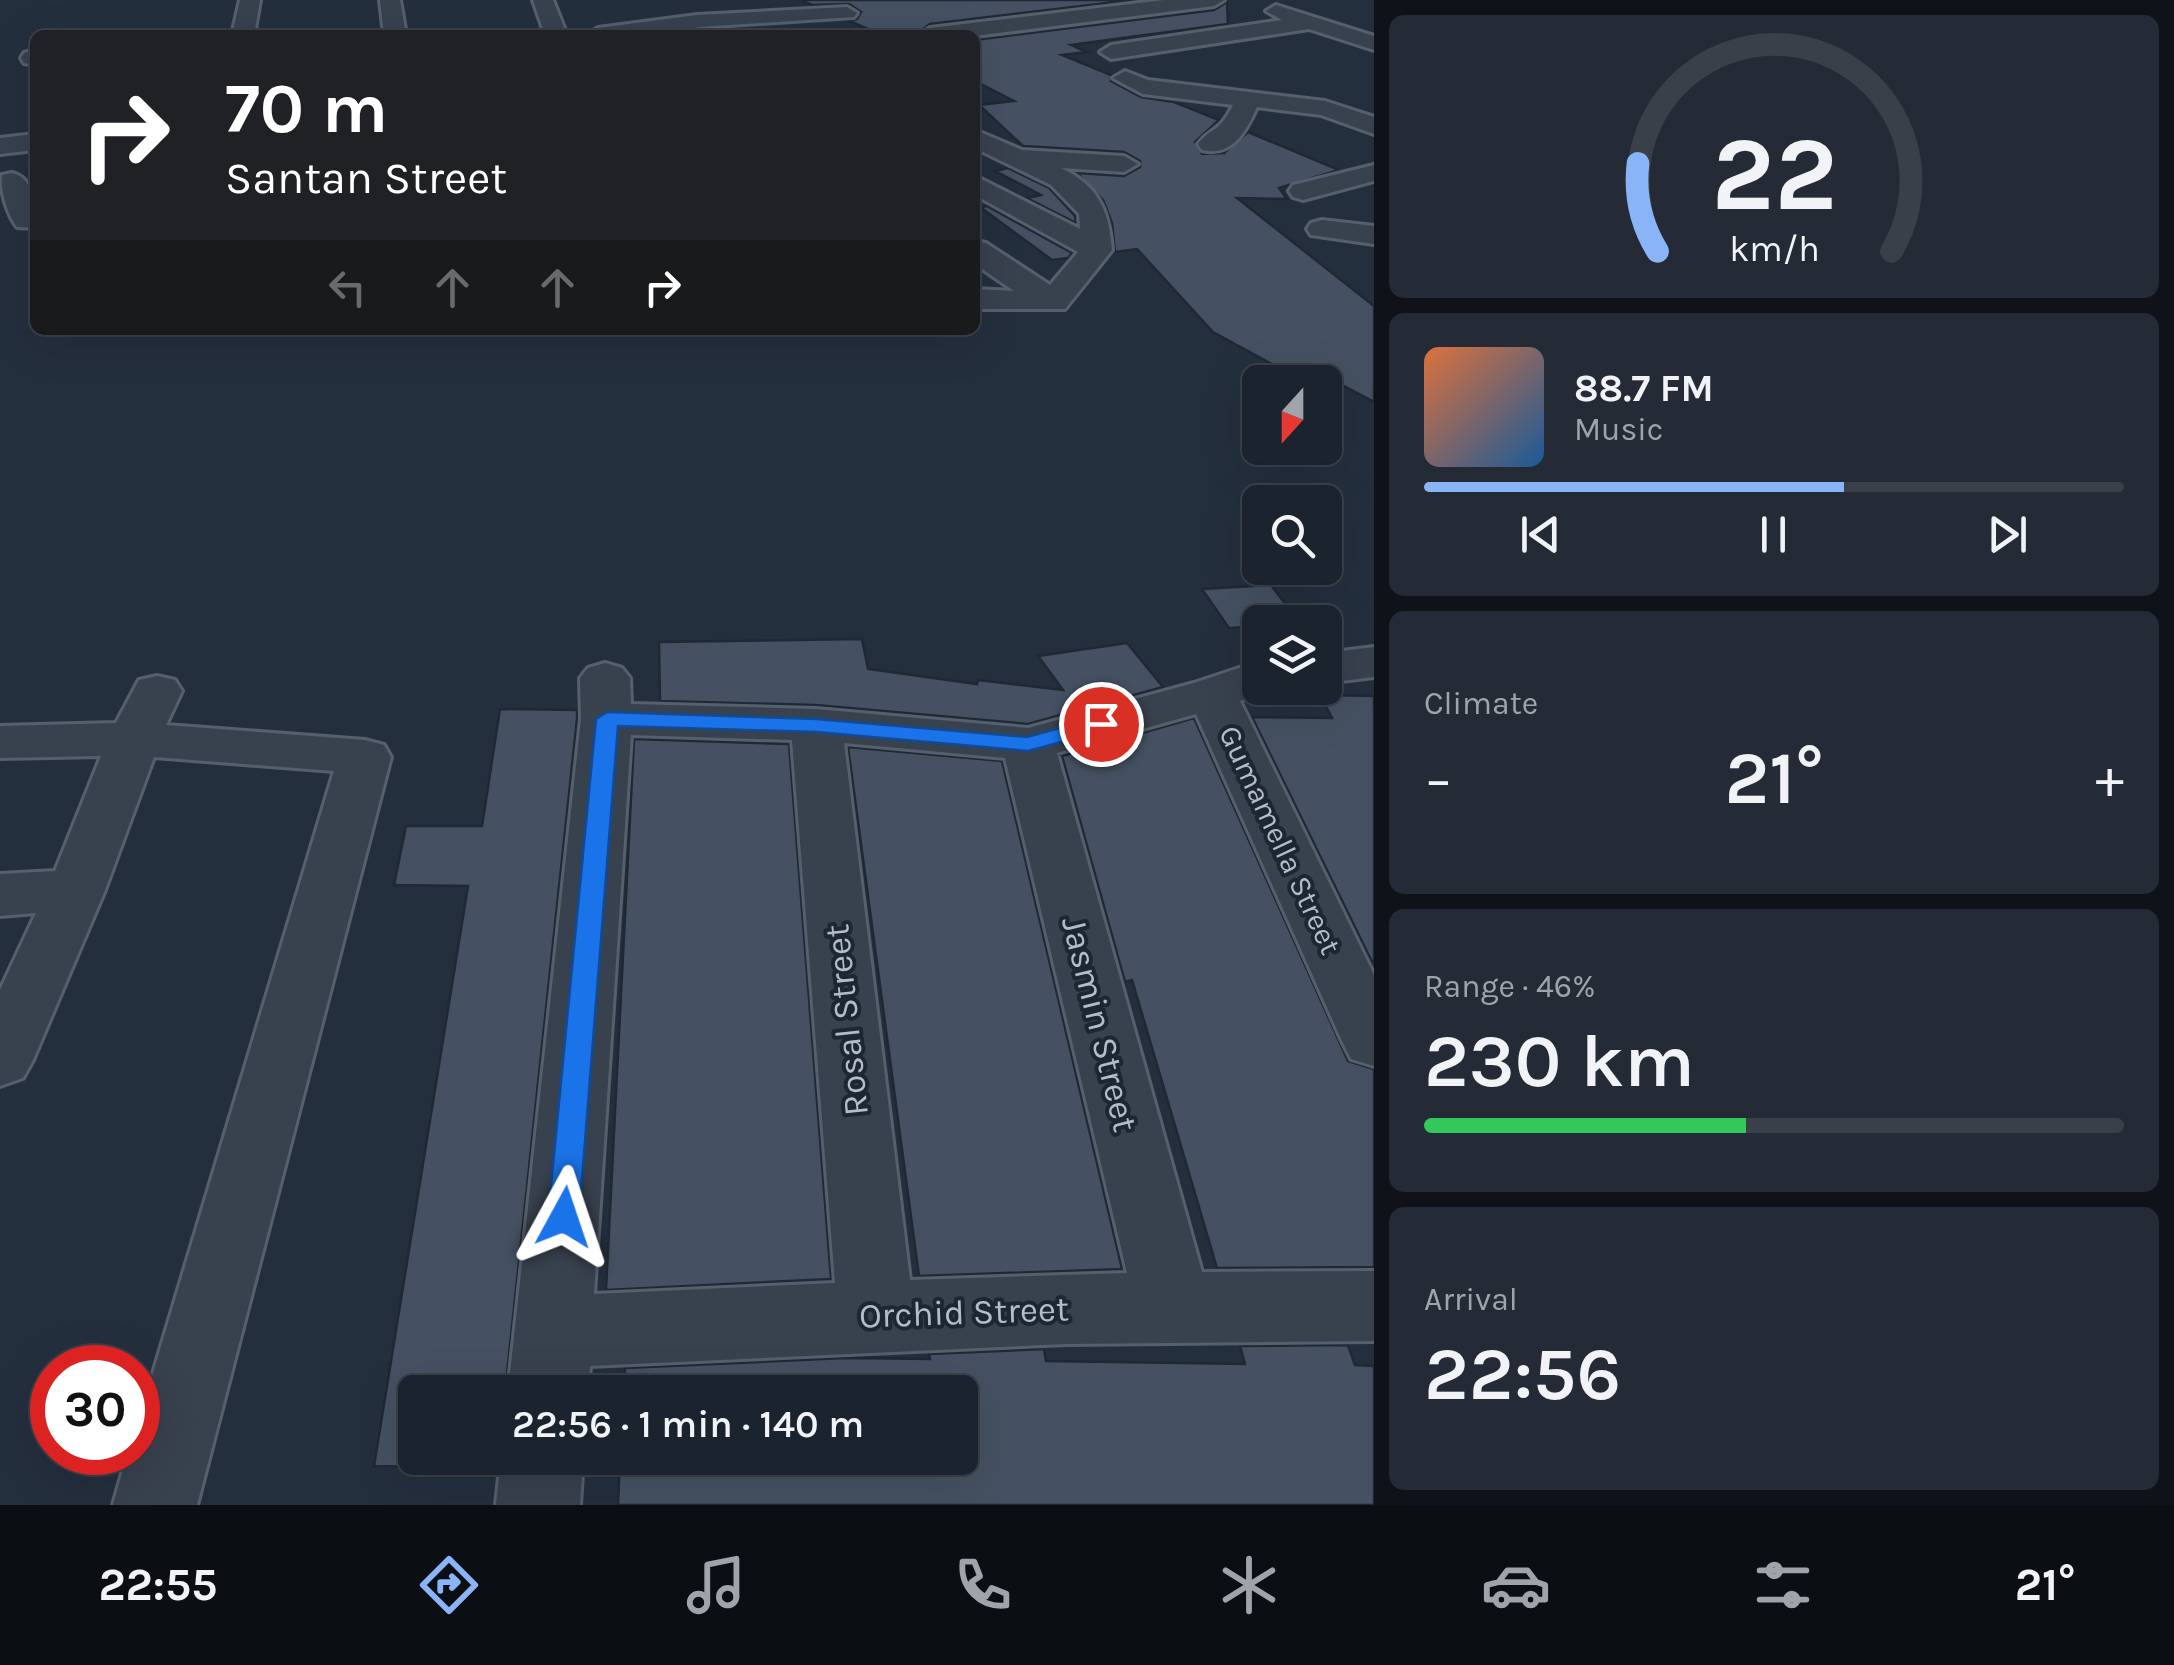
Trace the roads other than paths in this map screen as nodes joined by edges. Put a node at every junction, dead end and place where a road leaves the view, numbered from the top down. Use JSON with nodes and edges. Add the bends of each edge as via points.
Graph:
{"nodes":[{"id":1,"x":250,"y":0,"type":"edge"},
{"id":2,"x":390,"y":0,"type":"edge"},
{"id":3,"x":542,"y":0,"type":"edge"},
{"id":4,"x":686,"y":0,"type":"edge"},
{"id":5,"x":1214,"y":0,"type":"edge"},
{"id":6,"x":1260,"y":6,"type":"dead end"},
{"id":7,"x":1355,"y":10,"type":"dead end"},
{"id":8,"x":847,"y":12,"type":"dead end"},
{"id":9,"x":1304,"y":20,"type":"junction"},
{"id":10,"x":697,"y":21,"type":"junction"},
{"id":11,"x":244,"y":30,"type":"edge"},
{"id":12,"x":394,"y":30,"type":"edge"},
{"id":13,"x":554,"y":30,"type":"edge"},
{"id":14,"x":645,"y":30,"type":"edge"},
{"id":15,"x":971,"y":30,"type":"edge"},
{"id":16,"x":1374,"y":43,"type":"edge"},
{"id":17,"x":1112,"y":52,"type":"dead end"},
{"id":18,"x":1170,"y":64,"type":"dead end"},
{"id":19,"x":1202,"y":64,"type":"dead end"},
{"id":20,"x":1121,"y":84,"type":"dead end"},
{"id":21,"x":1243,"y":88,"type":"junction"},
{"id":22,"x":1374,"y":126,"type":"edge"},
{"id":23,"x":980,"y":140,"type":"edge"},
{"id":24,"x":30,"y":143,"type":"edge"},
{"id":25,"x":1210,"y":144,"type":"dead end"},
{"id":26,"x":0,"y":146,"type":"edge"},
{"id":27,"x":1023,"y":158,"type":"junction"},
{"id":28,"x":1124,"y":164,"type":"dead end"},
{"id":29,"x":1374,"y":173,"type":"edge"},
{"id":30,"x":16,"y":181,"type":"edge"},
{"id":31,"x":980,"y":187,"type":"edge"},
{"id":32,"x":1302,"y":191,"type":"dead end"},
{"id":33,"x":21,"y":221,"type":"edge"},
{"id":34,"x":1322,"y":229,"type":"dead end"},
{"id":35,"x":1374,"y":235,"type":"edge"},
{"id":36,"x":1097,"y":250,"type":"junction"},
{"id":37,"x":980,"y":253,"type":"edge"},
{"id":38,"x":980,"y":299,"type":"edge"},
{"id":39,"x":1053,"y":302,"type":"junction"},
{"id":40,"x":1374,"y":662,"type":"edge"},
{"id":41,"x":1342,"y":666,"type":"edge"},
{"id":42,"x":1236,"y":685,"type":"edge"},
{"id":43,"x":146,"y":715,"type":"junction"},
{"id":44,"x":816,"y":726,"type":"junction"},
{"id":45,"x":0,"y":742,"type":"edge"},
{"id":46,"x":1028,"y":744,"type":"junction"},
{"id":47,"x":76,"y":890,"type":"junction"},
{"id":48,"x":0,"y":895,"type":"edge"},
{"id":49,"x":1374,"y":1041,"type":"edge"},
{"id":50,"x":0,"y":1060,"type":"edge"},
{"id":51,"x":1173,"y":1305,"type":"junction"},
{"id":52,"x":1374,"y":1306,"type":"edge"},
{"id":53,"x":876,"y":1314,"type":"junction"},
{"id":54,"x":551,"y":1362,"type":"edge"},
{"id":55,"x":541,"y":1475,"type":"edge"},
{"id":56,"x":155,"y":1505,"type":"edge"},
{"id":57,"x":538,"y":1505,"type":"edge"}],
"edges":[{"from":1,"to":11,"type":"street"},
{"from":2,"to":12,"type":"street"},
{"from":3,"to":13,"type":"street"},
{"from":4,"to":10,"type":"street"},
{"from":5,"to":15,"type":"street"},
{"from":6,"to":9,"type":"street"},
{"from":7,"to":9,"type":"street"},
{"from":8,"to":10,"type":"street"},
{"from":9,"to":16,"type":"street"},
{"from":9,"to":17,"type":"street"},
{"from":10,"to":14,"type":"street"},
{"from":18,"to":19,"type":"street"},
{"from":20,"to":21,"type":"street"},
{"from":21,"to":22,"type":"street","via":[[1341,111]]},
{"from":21,"to":25,"type":"street","via":[[1232,134]]},
{"from":23,"to":27,"type":"street"},
{"from":24,"to":26,"type":"street"},
{"from":27,"to":28,"type":"street"},
{"from":27,"to":36,"type":"street","via":[[1061,180],[1094,212]]},
{"from":29,"to":32,"type":"street"},
{"from":30,"to":33,"type":"street"},
{"from":31,"to":36,"type":"street"},
{"from":34,"to":35,"type":"street"},
{"from":36,"to":39,"type":"street"},
{"from":37,"to":39,"type":"street"},
{"from":38,"to":39,"type":"street"},
{"from":40,"to":41,"type":"street"},
{"from":42,"to":46,"type":"street"},
{"from":42,"to":49,"type":"street","name":"Gumamella Street"},
{"from":43,"to":45,"type":"street"},
{"from":43,"to":47,"type":"street"},
{"from":43,"to":56,"type":"street","via":[[365,756]]},
{"from":44,"to":46,"type":"street"},
{"from":44,"to":53,"type":"street","name":"Rosal Street"},
{"from":44,"to":54,"type":"street","via":[[606,698]]},
{"from":46,"to":51,"type":"street","name":"Jasmin Street"},
{"from":47,"to":48,"type":"street"},
{"from":47,"to":50,"type":"street"},
{"from":51,"to":52,"type":"street","name":"Orchid Street"},
{"from":51,"to":53,"type":"street","name":"Orchid Street"},
{"from":53,"to":54,"type":"street","name":"Orchid Street"},
{"from":55,"to":57,"type":"street"}]}
